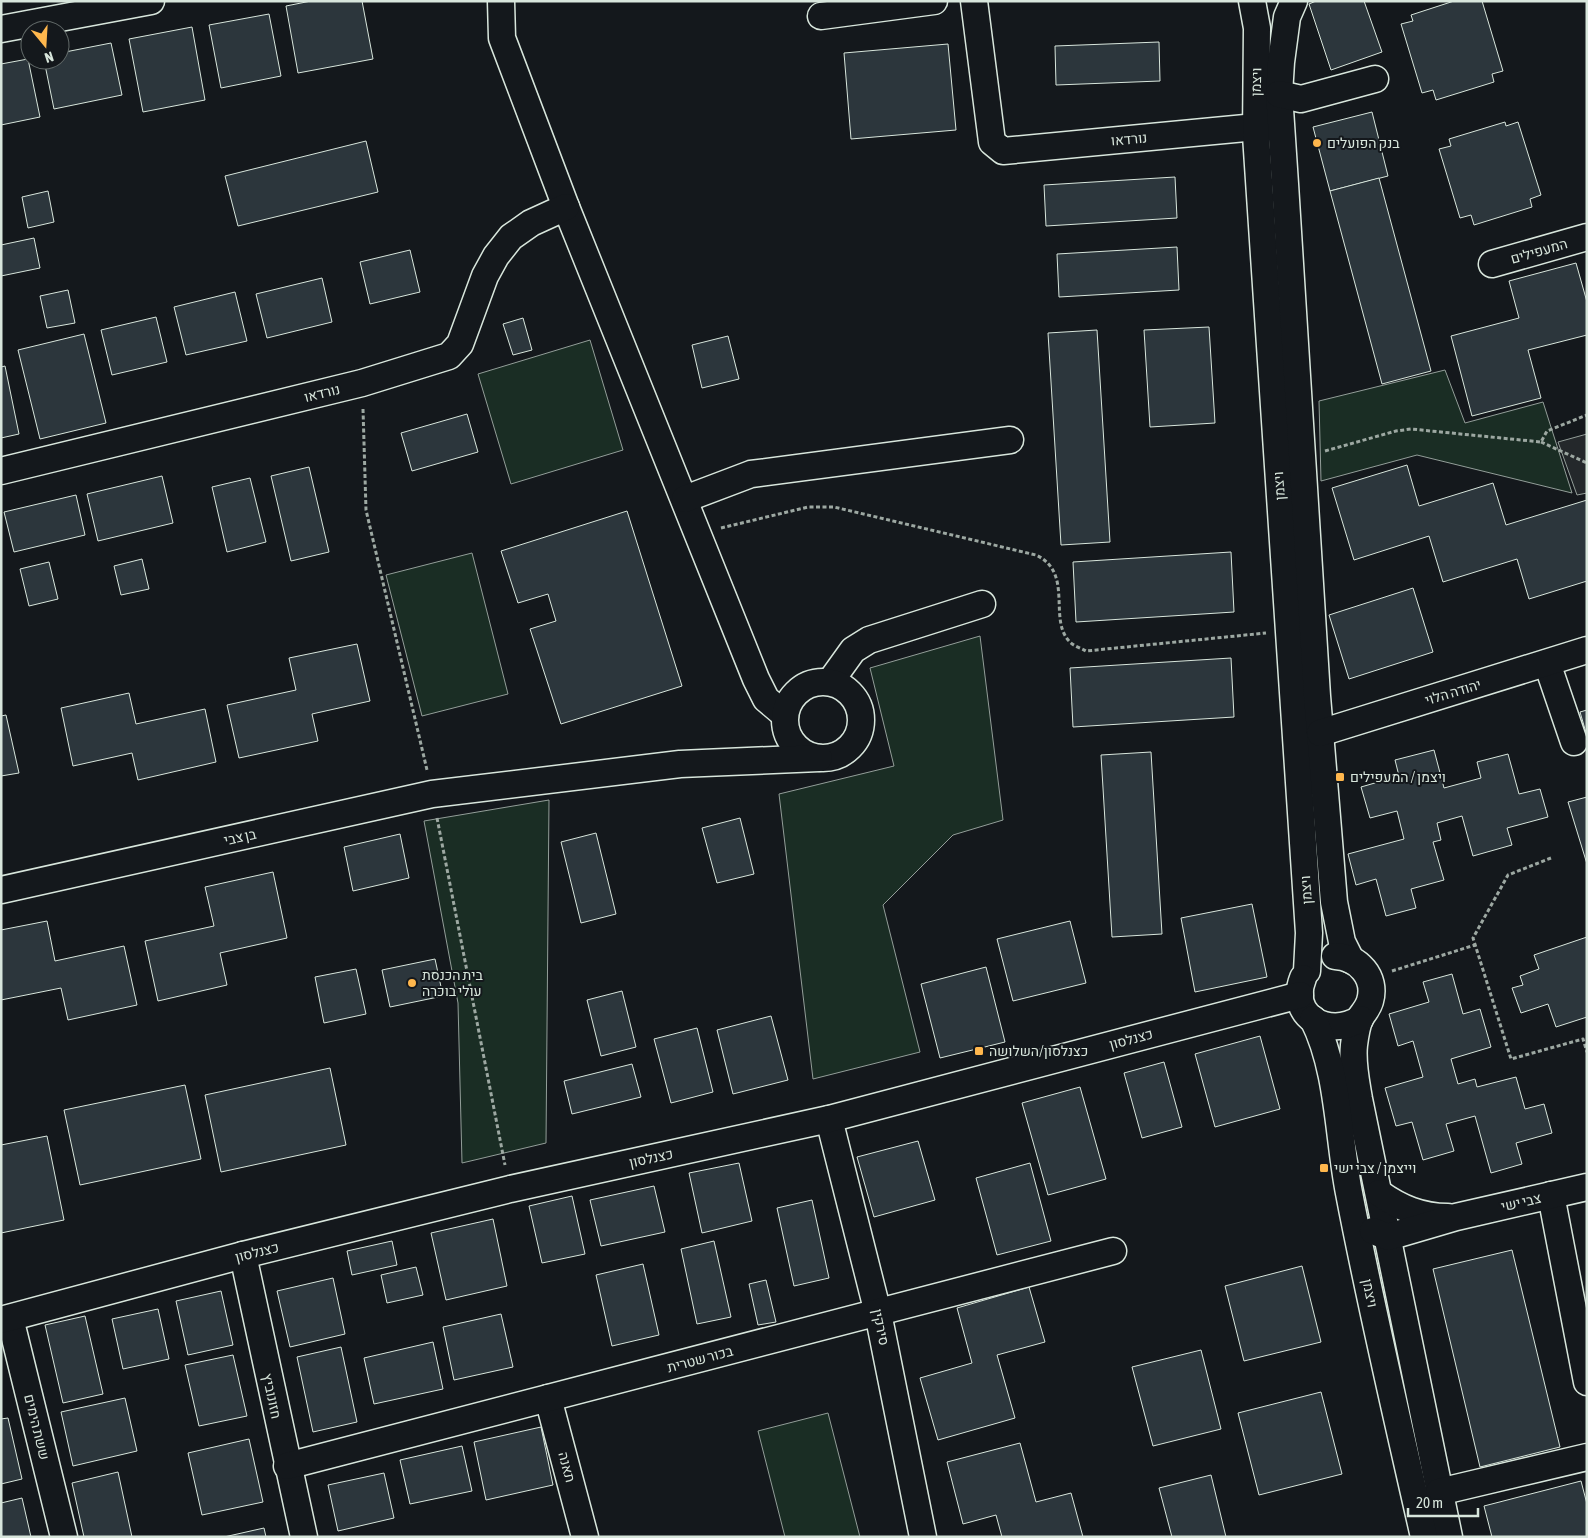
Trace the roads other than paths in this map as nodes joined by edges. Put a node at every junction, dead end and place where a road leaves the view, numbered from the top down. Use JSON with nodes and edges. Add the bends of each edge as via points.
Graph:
{"nodes":[{"id":1,"x":151,"y":1,"type":"edge"},
{"id":2,"x":501,"y":1,"type":"edge"},
{"id":3,"x":934,"y":1,"type":"edge"},
{"id":4,"x":974,"y":1,"type":"edge"},
{"id":5,"x":1252,"y":1,"type":"edge"},
{"id":6,"x":1264,"y":1,"type":"edge"},
{"id":7,"x":1289,"y":1,"type":"edge"},
{"id":8,"x":1294,"y":1,"type":"edge"},
{"id":9,"x":821,"y":16,"type":"dead end"},
{"id":10,"x":1,"y":29,"type":"edge"},
{"id":11,"x":1375,"y":79,"type":"dead end"},
{"id":12,"x":1279,"y":94,"type":"junction"},
{"id":13,"x":1256,"y":127,"type":"junction"},
{"id":14,"x":566,"y":207,"type":"junction"},
{"id":15,"x":1587,"y":237,"type":"edge"},
{"id":16,"x":1492,"y":264,"type":"dead end"},
{"id":17,"x":1010,"y":440,"type":"dead end"},
{"id":18,"x":1,"y":471,"type":"edge"},
{"id":19,"x":686,"y":499,"type":"junction"},
{"id":20,"x":982,"y":604,"type":"dead end"},
{"id":21,"x":1587,"y":650,"type":"edge"},
{"id":22,"x":1547,"y":663,"type":"junction"},
{"id":23,"x":830,"y":682,"type":"junction"},
{"id":24,"x":785,"y":721,"type":"junction"},
{"id":25,"x":1320,"y":733,"type":"junction"},
{"id":26,"x":1574,"y":742,"type":"dead end"},
{"id":27,"x":819,"y":758,"type":"junction"},
{"id":28,"x":738,"y":761,"type":"junction"},
{"id":29,"x":1,"y":890,"type":"edge"},
{"id":30,"x":1351,"y":960,"type":"junction"},
{"id":31,"x":1303,"y":983,"type":"junction"},
{"id":32,"x":1313,"y":1019,"type":"junction"},
{"id":33,"x":1360,"y":1019,"type":"junction"},
{"id":34,"x":829,"y":1119,"type":"junction"},
{"id":35,"x":1587,"y":1187,"type":"edge"},
{"id":36,"x":1379,"y":1193,"type":"junction"},
{"id":37,"x":1551,"y":1195,"type":"junction"},
{"id":38,"x":1456,"y":1217,"type":"junction"},
{"id":39,"x":1355,"y":1224,"type":"junction"},
{"id":40,"x":1388,"y":1238,"type":"junction"},
{"id":41,"x":1113,"y":1252,"type":"dead end"},
{"id":42,"x":243,"y":1255,"type":"junction"},
{"id":43,"x":878,"y":1313,"type":"junction"},
{"id":44,"x":6,"y":1319,"type":"edge"},
{"id":45,"x":1587,"y":1382,"type":"edge"},
{"id":46,"x":548,"y":1398,"type":"junction"},
{"id":47,"x":1587,"y":1457,"type":"edge"},
{"id":48,"x":287,"y":1466,"type":"junction"},
{"id":49,"x":1439,"y":1492,"type":"junction"},
{"id":50,"x":64,"y":1537,"type":"edge"},
{"id":51,"x":304,"y":1537,"type":"edge"},
{"id":52,"x":585,"y":1537,"type":"edge"},
{"id":53,"x":923,"y":1537,"type":"edge"},
{"id":54,"x":1424,"y":1537,"type":"edge"},
{"id":55,"x":1449,"y":1537,"type":"edge"}],
"edges":[{"from":1,"to":10,"type":"street"},
{"from":2,"to":14,"type":"street","via":[[502,38]]},
{"from":3,"to":9,"type":"street"},
{"from":4,"to":13,"type":"street","name":"נורדאו","via":[[992,142],[1003,151]]},
{"from":5,"to":13,"type":"street","name":"ויצמן","via":[[1257,28]]},
{"from":6,"to":7,"type":"street"},
{"from":8,"to":12,"type":"street","name":"ויצמן","via":[[1287,17]]},
{"from":11,"to":12,"type":"street","via":[[1301,99]]},
{"from":12,"to":25,"type":"street","name":"ויצמן"},
{"from":13,"to":31,"type":"street","name":"ויצמן","via":[[1309,933]]},
{"from":14,"to":18,"type":"street","name":"נורדאו","via":[[531,222],[511,237],[496,256],[485,276],[460,344],[449,356],[362,383]]},
{"from":14,"to":19,"type":"street"},
{"from":15,"to":16,"type":"street","name":"המעפילים"},
{"from":17,"to":19,"type":"street","via":[[751,474]]},
{"from":19,"to":24,"type":"street","via":[[756,679],[766,699]]},
{"from":20,"to":23,"type":"street","via":[[869,640],[853,650]]},
{"from":21,"to":22,"type":"street","name":"יהודה הלוי"},
{"from":22,"to":25,"type":"street","name":"יהודה הלוי"},
{"from":22,"to":26,"type":"street"},
{"from":23,"to":24,"type":"street","via":[[805,686],[795,694],[788,704]]},
{"from":23,"to":27,"type":"street","via":[[853,696],[862,720],[853,744],[843,753]]},
{"from":24,"to":27,"type":"street","via":[[790,739],[797,748]]},
{"from":24,"to":28,"type":"street","via":[[777,740]]},
{"from":25,"to":30,"type":"street","name":"ויצמן","via":[[1334,902],[1342,942]]},
{"from":27,"to":28,"type":"street","name":"בן צבי"},
{"from":28,"to":29,"type":"street","name":"בן צבי","via":[[680,764],[432,794]]},
{"from":30,"to":31,"type":"street","via":[[1336,956],[1319,960]]},
{"from":30,"to":33,"type":"street","via":[[1363,969],[1372,988],[1371,1000]]},
{"from":31,"to":32,"type":"street","via":[[1302,1006]]},
{"from":31,"to":34,"type":"street","name":"כצנלסון"},
{"from":32,"to":33,"type":"street","via":[[1336,1028]]},
{"from":32,"to":39,"type":"street","name":"ויצמן","via":[[1323,1042],[1330,1073]]},
{"from":33,"to":36,"type":"street","name":"ויצמן","via":[[1354,1045],[1354,1066]]},
{"from":34,"to":42,"type":"street","name":"כצנלסון","via":[[520,1187]]},
{"from":34,"to":43,"type":"street","name":"סירקין"},
{"from":35,"to":37,"type":"street","name":"צבי ישי"},
{"from":36,"to":38,"type":"street","name":"צבי ישי","via":[[1397,1206],[1415,1212],[1435,1217]]},
{"from":36,"to":40,"type":"street","name":"ויצמן"},
{"from":37,"to":38,"type":"street","name":"צבי ישי"},
{"from":37,"to":45,"type":"street"},
{"from":38,"to":40,"type":"street","name":"צבי ישי"},
{"from":39,"to":40,"type":"street"},
{"from":39,"to":54,"type":"street","name":"ויצמן"},
{"from":40,"to":49,"type":"street","name":"ויצמן"},
{"from":41,"to":43,"type":"street","name":"בכור שטרית"},
{"from":42,"to":44,"type":"street","name":"כצנלסון"},
{"from":42,"to":48,"type":"street","name":"חזונוביץ"},
{"from":43,"to":46,"type":"street","name":"בכור שטרית"},
{"from":43,"to":53,"type":"street","name":"סירקין"},
{"from":44,"to":50,"type":"street","name":"ששת הימים"},
{"from":46,"to":48,"type":"street","name":"בכור שטרית"},
{"from":46,"to":52,"type":"street","name":"תאנה"},
{"from":47,"to":49,"type":"street"},
{"from":48,"to":51,"type":"street","name":"חזונוביץ"},
{"from":49,"to":55,"type":"street","name":"ויצמן"}]}
